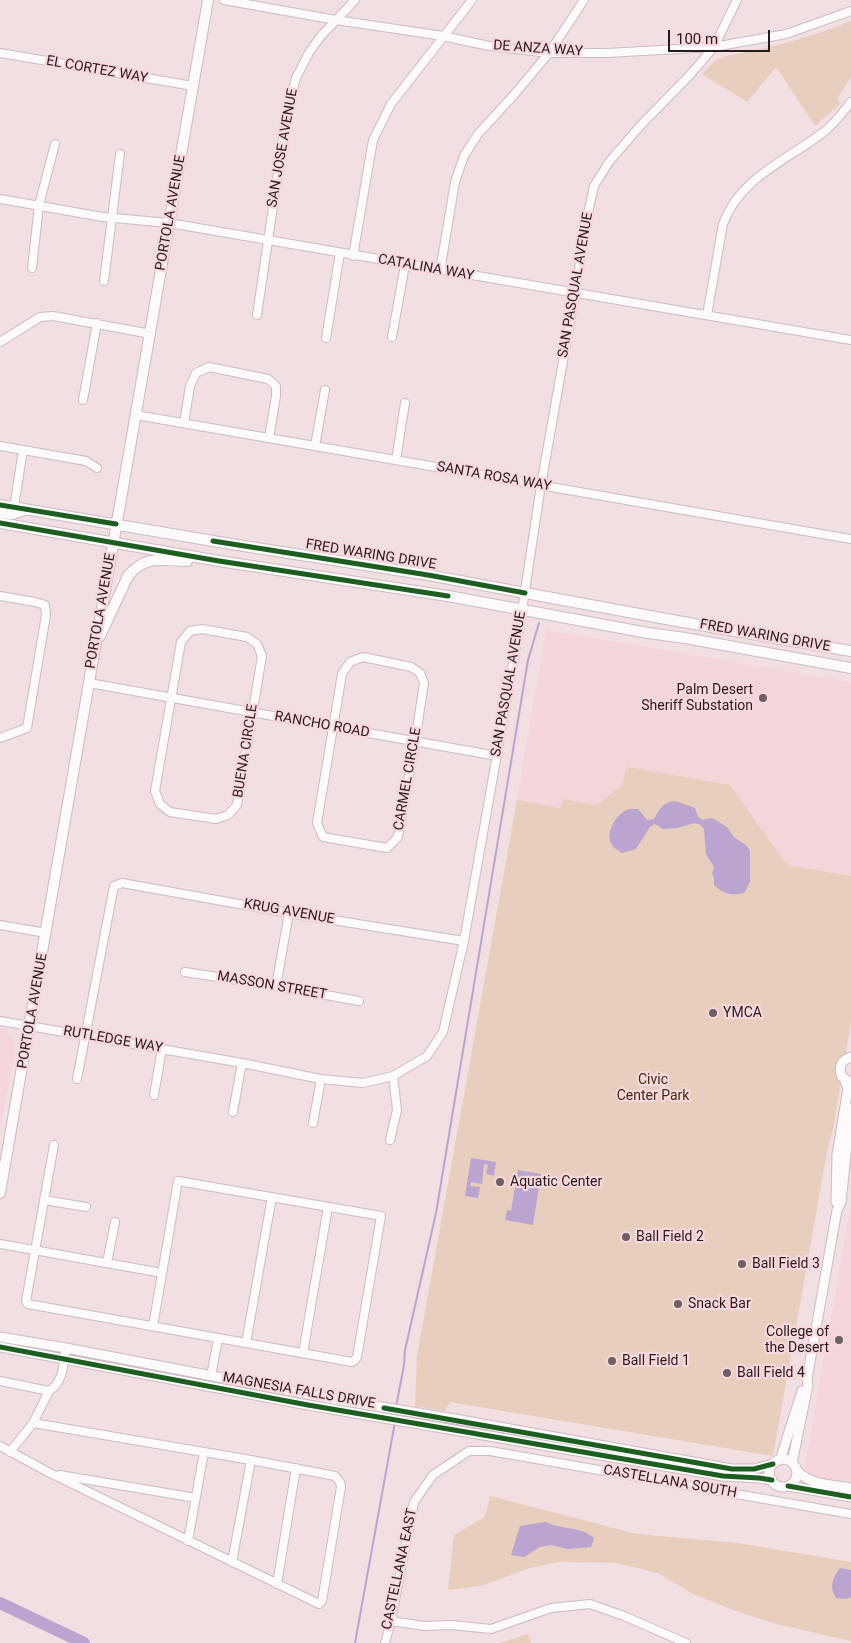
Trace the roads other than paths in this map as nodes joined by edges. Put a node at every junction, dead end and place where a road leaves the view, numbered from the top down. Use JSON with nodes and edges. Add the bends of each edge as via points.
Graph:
{"nodes":[{"id":1,"x":208,"y":0,"type":"edge"},
{"id":2,"x":224,"y":0,"type":"edge"},
{"id":3,"x":355,"y":0,"type":"edge"},
{"id":4,"x":472,"y":0,"type":"edge"},
{"id":5,"x":584,"y":0,"type":"edge"},
{"id":6,"x":737,"y":0,"type":"edge"},
{"id":7,"x":235,"y":1,"type":"edge"},
{"id":8,"x":851,"y":11,"type":"edge"},
{"id":9,"x":336,"y":20,"type":"junction"},
{"id":10,"x":443,"y":36,"type":"junction"},
{"id":11,"x":714,"y":47,"type":"junction"},
{"id":12,"x":549,"y":53,"type":"junction"},
{"id":13,"x":0,"y":54,"type":"edge"},
{"id":14,"x":193,"y":86,"type":"junction"},
{"id":15,"x":851,"y":102,"type":"edge"},
{"id":16,"x":55,"y":144,"type":"dead end"},
{"id":17,"x":120,"y":154,"type":"dead end"},
{"id":18,"x":0,"y":199,"type":"edge"},
{"id":19,"x":39,"y":205,"type":"junction"},
{"id":20,"x":113,"y":218,"type":"junction"},
{"id":21,"x":170,"y":224,"type":"junction"},
{"id":22,"x":267,"y":240,"type":"junction"},
{"id":23,"x":340,"y":253,"type":"junction"},
{"id":24,"x":353,"y":256,"type":"junction"},
{"id":25,"x":405,"y":265,"type":"junction"},
{"id":26,"x":32,"y":268,"type":"dead end"},
{"id":27,"x":440,"y":271,"type":"junction"},
{"id":28,"x":104,"y":281,"type":"dead end"},
{"id":29,"x":575,"y":294,"type":"junction"},
{"id":30,"x":257,"y":315,"type":"dead end"},
{"id":31,"x":707,"y":315,"type":"junction"},
{"id":32,"x":97,"y":323,"type":"junction"},
{"id":33,"x":151,"y":334,"type":"junction"},
{"id":34,"x":392,"y":337,"type":"dead end"},
{"id":35,"x":326,"y":338,"type":"dead end"},
{"id":36,"x":851,"y":340,"type":"edge"},
{"id":37,"x":0,"y":342,"type":"edge"},
{"id":38,"x":325,"y":390,"type":"dead end"},
{"id":39,"x":82,"y":400,"type":"dead end"},
{"id":40,"x":405,"y":403,"type":"dead end"},
{"id":41,"x":136,"y":415,"type":"junction"},
{"id":42,"x":184,"y":423,"type":"junction"},
{"id":43,"x":269,"y":438,"type":"junction"},
{"id":44,"x":0,"y":446,"type":"edge"},
{"id":45,"x":316,"y":446,"type":"junction"},
{"id":46,"x":23,"y":450,"type":"junction"},
{"id":47,"x":396,"y":460,"type":"junction"},
{"id":48,"x":97,"y":468,"type":"dead end"},
{"id":49,"x":541,"y":485,"type":"junction"},
{"id":50,"x":0,"y":505,"type":"edge"},
{"id":51,"x":14,"y":507,"type":"junction"},
{"id":52,"x":26,"y":509,"type":"junction"},
{"id":53,"x":0,"y":513,"type":"edge"},
{"id":54,"x":0,"y":523,"type":"edge"},
{"id":55,"x":116,"y":524,"type":"junction"},
{"id":56,"x":851,"y":537,"type":"edge"},
{"id":57,"x":113,"y":543,"type":"junction"},
{"id":58,"x":219,"y":561,"type":"junction"},
{"id":59,"x":525,"y":593,"type":"junction"},
{"id":60,"x":0,"y":596,"type":"edge"},
{"id":61,"x":522,"y":611,"type":"junction"},
{"id":62,"x":95,"y":648,"type":"junction"},
{"id":63,"x":851,"y":651,"type":"edge"},
{"id":64,"x":851,"y":668,"type":"edge"},
{"id":65,"x":89,"y":683,"type":"junction"},
{"id":66,"x":171,"y":697,"type":"junction"},
{"id":67,"x":253,"y":712,"type":"junction"},
{"id":68,"x":333,"y":727,"type":"junction"},
{"id":69,"x":0,"y":738,"type":"edge"},
{"id":70,"x":416,"y":742,"type":"junction"},
{"id":71,"x":497,"y":756,"type":"junction"},
{"id":72,"x":289,"y":913,"type":"junction"},
{"id":73,"x":0,"y":925,"type":"edge"},
{"id":74,"x":46,"y":933,"type":"junction"},
{"id":75,"x":464,"y":940,"type":"junction"},
{"id":76,"x":185,"y":972,"type":"dead end"},
{"id":77,"x":276,"y":986,"type":"junction"},
{"id":78,"x":359,"y":1001,"type":"dead end"},
{"id":79,"x":0,"y":1021,"type":"edge"},
{"id":80,"x":30,"y":1026,"type":"junction"},
{"id":81,"x":85,"y":1035,"type":"junction"},
{"id":82,"x":162,"y":1048,"type":"junction"},
{"id":83,"x":851,"y":1057,"type":"edge"},
{"id":84,"x":226,"y":1061,"type":"joint"},
{"id":85,"x":242,"y":1063,"type":"junction"},
{"id":86,"x":393,"y":1076,"type":"junction"},
{"id":87,"x":77,"y":1079,"type":"dead end"},
{"id":88,"x":321,"y":1079,"type":"junction"},
{"id":89,"x":848,"y":1082,"type":"edge"},
{"id":90,"x":154,"y":1095,"type":"dead end"},
{"id":91,"x":851,"y":1108,"type":"edge"},
{"id":92,"x":233,"y":1112,"type":"dead end"},
{"id":93,"x":313,"y":1123,"type":"dead end"},
{"id":94,"x":390,"y":1140,"type":"dead end"},
{"id":95,"x":54,"y":1145,"type":"dead end"},
{"id":96,"x":0,"y":1194,"type":"edge"},
{"id":97,"x":272,"y":1197,"type":"junction"},
{"id":98,"x":44,"y":1200,"type":"junction"},
{"id":99,"x":86,"y":1207,"type":"dead end"},
{"id":100,"x":328,"y":1207,"type":"junction"},
{"id":101,"x":837,"y":1210,"type":"junction"},
{"id":102,"x":115,"y":1222,"type":"dead end"},
{"id":103,"x":0,"y":1244,"type":"edge"},
{"id":104,"x":35,"y":1250,"type":"junction"},
{"id":105,"x":107,"y":1263,"type":"junction"},
{"id":106,"x":162,"y":1272,"type":"junction"},
{"id":107,"x":152,"y":1326,"type":"junction"},
{"id":108,"x":0,"y":1338,"type":"edge"},
{"id":109,"x":218,"y":1339,"type":"junction"},
{"id":110,"x":246,"y":1343,"type":"junction"},
{"id":111,"x":0,"y":1347,"type":"edge"},
{"id":112,"x":66,"y":1348,"type":"junction"},
{"id":113,"x":303,"y":1352,"type":"junction"},
{"id":114,"x":64,"y":1358,"type":"junction"},
{"id":115,"x":211,"y":1376,"type":"junction"},
{"id":116,"x":807,"y":1379,"type":"junction"},
{"id":117,"x":0,"y":1382,"type":"edge"},
{"id":118,"x":50,"y":1391,"type":"junction"},
{"id":119,"x":412,"y":1418,"type":"junction"},
{"id":120,"x":33,"y":1423,"type":"junction"},
{"id":121,"x":0,"y":1446,"type":"edge"},
{"id":122,"x":490,"y":1451,"type":"joint"},
{"id":123,"x":10,"y":1452,"type":"junction"},
{"id":124,"x":204,"y":1452,"type":"junction"},
{"id":125,"x":251,"y":1460,"type":"junction"},
{"id":126,"x":776,"y":1462,"type":"junction"},
{"id":127,"x":795,"y":1467,"type":"junction"},
{"id":128,"x":296,"y":1468,"type":"junction"},
{"id":129,"x":50,"y":1473,"type":"junction"},
{"id":130,"x":772,"y":1480,"type":"junction"},
{"id":131,"x":788,"y":1486,"type":"junction"},
{"id":132,"x":851,"y":1488,"type":"edge"},
{"id":133,"x":851,"y":1497,"type":"edge"},
{"id":134,"x":196,"y":1498,"type":"junction"},
{"id":135,"x":851,"y":1514,"type":"edge"},
{"id":136,"x":188,"y":1541,"type":"junction"},
{"id":137,"x":232,"y":1562,"type":"junction"},
{"id":138,"x":277,"y":1584,"type":"junction"},
{"id":139,"x":391,"y":1622,"type":"junction"},
{"id":140,"x":385,"y":1643,"type":"edge"},
{"id":141,"x":686,"y":1643,"type":"edge"}],
"edges":[{"from":1,"to":14,"type":"main road","name":"PORTOLA AVENUE"},
{"from":2,"to":7,"type":"street","name":"DE ANZA WAY"},
{"from":3,"to":9,"type":"street","name":"SAN JOSE AVENUE"},
{"from":4,"to":10,"type":"street"},
{"from":5,"to":12,"type":"street"},
{"from":6,"to":11,"type":"street","name":"SAN PASQUAL AVENUE"},
{"from":7,"to":9,"type":"street","name":"DE ANZA WAY"},
{"from":8,"to":11,"type":"street","name":"DE ANZA WAY","via":[[786,34]]},
{"from":9,"to":10,"type":"street","name":"DE ANZA WAY"},
{"from":9,"to":22,"type":"street","name":"SAN JOSE AVENUE","via":[[310,51],[296,78],[287,112]]},
{"from":10,"to":12,"type":"street","name":"DE ANZA WAY","via":[[489,46]]},
{"from":10,"to":24,"type":"street","via":[[391,104],[373,140]]},
{"from":11,"to":12,"type":"street","name":"DE ANZA WAY"},
{"from":11,"to":29,"type":"street","name":"SAN PASQUAL AVENUE","via":[[640,126],[594,186]]},
{"from":12,"to":27,"type":"street","via":[[478,134],[464,156],[455,182]]},
{"from":13,"to":14,"type":"street","name":"EL CORTEZ WAY"},
{"from":14,"to":21,"type":"main road","name":"PORTOLA AVENUE"},
{"from":15,"to":31,"type":"street","via":[[826,130],[760,175],[734,200],[723,224]]},
{"from":16,"to":19,"type":"street"},
{"from":17,"to":20,"type":"street"},
{"from":18,"to":19,"type":"street","name":"CATALINA WAY"},
{"from":19,"to":20,"type":"street","name":"CATALINA WAY"},
{"from":19,"to":26,"type":"street"},
{"from":20,"to":21,"type":"street","name":"CATALINA WAY"},
{"from":20,"to":28,"type":"street"},
{"from":21,"to":22,"type":"street","name":"CATALINA WAY"},
{"from":21,"to":33,"type":"main road","name":"PORTOLA AVENUE"},
{"from":22,"to":23,"type":"street","name":"CATALINA WAY"},
{"from":22,"to":30,"type":"street","name":"SAN JOSE AVENUE"},
{"from":23,"to":24,"type":"street","name":"CATALINA WAY"},
{"from":23,"to":35,"type":"street"},
{"from":24,"to":25,"type":"street","name":"CATALINA WAY"},
{"from":25,"to":27,"type":"street","name":"CATALINA WAY"},
{"from":25,"to":34,"type":"street"},
{"from":27,"to":29,"type":"street","name":"CATALINA WAY"},
{"from":29,"to":31,"type":"street","name":"CATALINA WAY"},
{"from":29,"to":49,"type":"street","name":"SAN PASQUAL AVENUE"},
{"from":31,"to":36,"type":"street","name":"CATALINA WAY"},
{"from":32,"to":33,"type":"street"},
{"from":32,"to":37,"type":"street","via":[[40,317]]},
{"from":32,"to":39,"type":"street"},
{"from":33,"to":41,"type":"main road","name":"PORTOLA AVENUE"},
{"from":38,"to":45,"type":"street"},
{"from":40,"to":47,"type":"street"},
{"from":41,"to":42,"type":"street","name":"SANTA ROSA WAY"},
{"from":41,"to":55,"type":"main road","name":"PORTOLA AVENUE"},
{"from":42,"to":43,"type":"street","name":"SANTA ROSA WAY"},
{"from":42,"to":43,"type":"street","via":[[190,386],[196,373],[209,368],[268,379],[276,386]]},
{"from":43,"to":45,"type":"street","name":"SANTA ROSA WAY"},
{"from":44,"to":46,"type":"street"},
{"from":45,"to":47,"type":"street","name":"SANTA ROSA WAY"},
{"from":46,"to":48,"type":"street","via":[[86,461]]},
{"from":46,"to":51,"type":"street"},
{"from":47,"to":49,"type":"street","name":"SANTA ROSA WAY"},
{"from":49,"to":56,"type":"street","name":"SANTA ROSA WAY"},
{"from":49,"to":59,"type":"street","name":"SAN PASQUAL AVENUE"},
{"from":50,"to":51,"type":"main road","name":"FRED WARING DRIVE"},
{"from":51,"to":52,"type":"main road","name":"FRED WARING DRIVE"},
{"from":52,"to":53,"type":"main road","via":[[12,514]]},
{"from":52,"to":55,"type":"main road","name":"FRED WARING DRIVE"},
{"from":54,"to":57,"type":"main road","name":"FRED WARING DRIVE"},
{"from":55,"to":57,"type":"main road","name":"PORTOLA AVENUE"},
{"from":55,"to":59,"type":"main road","name":"FRED WARING DRIVE"},
{"from":57,"to":58,"type":"main road","name":"FRED WARING DRIVE"},
{"from":57,"to":62,"type":"main road","name":"PORTOLA AVENUE"},
{"from":58,"to":61,"type":"main road","name":"FRED WARING DRIVE","via":[[448,596]]},
{"from":58,"to":62,"type":"main road","via":[[151,560],[141,563],[128,576]]},
{"from":59,"to":61,"type":"street","name":"SAN PASQUAL AVENUE"},
{"from":59,"to":63,"type":"main road","name":"FRED WARING DRIVE"},
{"from":60,"to":69,"type":"street","via":[[45,605],[46,615],[27,728]]},
{"from":61,"to":64,"type":"main road","name":"FRED WARING DRIVE"},
{"from":61,"to":71,"type":"street","name":"SAN PASQUAL AVENUE"},
{"from":62,"to":65,"type":"main road","name":"PORTOLA AVENUE"},
{"from":65,"to":66,"type":"street","name":"RANCHO ROAD"},
{"from":65,"to":74,"type":"main road","name":"PORTOLA AVENUE"},
{"from":66,"to":67,"type":"street","name":"RANCHO ROAD"},
{"from":66,"to":67,"type":"street","name":"BUENA CIRCLE","via":[[180,642],[190,631],[202,629],[247,637],[257,644],[262,656]]},
{"from":66,"to":67,"type":"street","name":"BUENA CIRCLE","via":[[155,791],[160,804],[170,812],[216,819],[228,815],[237,805]]},
{"from":67,"to":68,"type":"street","name":"RANCHO ROAD"},
{"from":68,"to":70,"type":"street","name":"RANCHO ROAD"},
{"from":68,"to":70,"type":"street","name":"CARMEL CIRCLE","via":[[342,674],[350,662],[363,657],[411,666],[420,673],[424,683]]},
{"from":68,"to":70,"type":"street","name":"CARMEL CIRCLE","via":[[317,823],[323,837],[353,843],[387,848],[398,836]]},
{"from":70,"to":71,"type":"street","name":"RANCHO ROAD"},
{"from":71,"to":75,"type":"street","name":"SAN PASQUAL AVENUE"},
{"from":72,"to":75,"type":"street","name":"KRUG AVENUE"},
{"from":72,"to":77,"type":"street"},
{"from":72,"to":81,"type":"street","name":"KRUG AVENUE","via":[[122,883],[114,886]]},
{"from":73,"to":74,"type":"street"},
{"from":74,"to":80,"type":"main road","name":"PORTOLA AVENUE"},
{"from":75,"to":86,"type":"street","name":"SAN PASQUAL AVENUE","via":[[444,1032],[427,1056]]},
{"from":76,"to":77,"type":"street","name":"MASSON STREET"},
{"from":77,"to":78,"type":"street","name":"MASSON STREET"},
{"from":79,"to":80,"type":"street","name":"RUTLEDGE WAY"},
{"from":80,"to":81,"type":"street","name":"RUTLEDGE WAY"},
{"from":80,"to":96,"type":"main road","name":"PORTOLA AVENUE"},
{"from":81,"to":82,"type":"street","name":"RUTLEDGE WAY"},
{"from":81,"to":87,"type":"street"},
{"from":82,"to":84,"type":"street","name":"RUTLEDGE WAY"},
{"from":82,"to":90,"type":"street"},
{"from":83,"to":89,"type":"street","via":[[843,1061],[840,1069]]},
{"from":84,"to":85,"type":"street","name":"SAN PASQUAL AVENUE"},
{"from":85,"to":88,"type":"street","name":"SAN PASQUAL AVENUE"},
{"from":85,"to":92,"type":"street"},
{"from":86,"to":88,"type":"street","name":"SAN PASQUAL AVENUE","via":[[363,1083]]},
{"from":86,"to":94,"type":"street","via":[[397,1110]]},
{"from":88,"to":93,"type":"street"},
{"from":89,"to":101,"type":"street","via":[[837,1155]]},
{"from":91,"to":101,"type":"street","via":[[841,1202]]},
{"from":95,"to":98,"type":"street"},
{"from":97,"to":100,"type":"street"},
{"from":97,"to":106,"type":"street","via":[[178,1181]]},
{"from":97,"to":110,"type":"street"},
{"from":98,"to":99,"type":"street"},
{"from":98,"to":104,"type":"street"},
{"from":100,"to":113,"type":"street"},
{"from":100,"to":113,"type":"street","via":[[381,1216],[356,1360],[352,1362]]},
{"from":101,"to":116,"type":"street"},
{"from":102,"to":105,"type":"street"},
{"from":103,"to":104,"type":"street"},
{"from":104,"to":105,"type":"street"},
{"from":104,"to":107,"type":"street","via":[[28,1304]]},
{"from":105,"to":106,"type":"street"},
{"from":106,"to":107,"type":"street"},
{"from":107,"to":109,"type":"street"},
{"from":108,"to":112,"type":"street","name":"MAGNESIA FALLS DRIVE"},
{"from":109,"to":110,"type":"street"},
{"from":109,"to":115,"type":"street"},
{"from":110,"to":113,"type":"street"},
{"from":111,"to":114,"type":"street","name":"MAGNESIA FALLS DRIVE"},
{"from":112,"to":114,"type":"street"},
{"from":112,"to":115,"type":"street","name":"MAGNESIA FALLS DRIVE"},
{"from":114,"to":118,"type":"street","via":[[60,1382]]},
{"from":114,"to":119,"type":"street","name":"MAGNESIA FALLS DRIVE","via":[[383,1418]]},
{"from":115,"to":119,"type":"street","name":"MAGNESIA FALLS DRIVE","via":[[384,1408]]},
{"from":116,"to":126,"type":"street","via":[[784,1450]]},
{"from":116,"to":127,"type":"street"},
{"from":117,"to":118,"type":"street"},
{"from":118,"to":120,"type":"street"},
{"from":119,"to":126,"type":"street","via":[[448,1423],[455,1419],[732,1469],[754,1469]]},
{"from":119,"to":130,"type":"street","name":"MAGNESIA FALLS DRIVE","via":[[723,1476]]},
{"from":120,"to":123,"type":"street"},
{"from":120,"to":124,"type":"street"},
{"from":121,"to":123,"type":"street"},
{"from":122,"to":135,"type":"street","name":"CASTELLANA SOUTH"},
{"from":122,"to":139,"type":"street","name":"CASTELLANA EAST","via":[[469,1452],[433,1475],[414,1502]]},
{"from":123,"to":129,"type":"street"},
{"from":124,"to":125,"type":"street"},
{"from":124,"to":134,"type":"street"},
{"from":125,"to":128,"type":"street"},
{"from":125,"to":137,"type":"street"},
{"from":126,"to":127,"type":"street","via":[[788,1460]]},
{"from":126,"to":130,"type":"street","via":[[770,1472]]},
{"from":127,"to":131,"type":"street","via":[[795,1480]]},
{"from":127,"to":132,"type":"street","via":[[804,1478]]},
{"from":128,"to":138,"type":"street"},
{"from":128,"to":138,"type":"street","via":[[336,1476],[341,1487],[322,1601],[318,1604]]},
{"from":129,"to":134,"type":"street"},
{"from":129,"to":136,"type":"street"},
{"from":130,"to":131,"type":"street","via":[[778,1486]]},
{"from":131,"to":133,"type":"street"},
{"from":134,"to":136,"type":"street"},
{"from":136,"to":137,"type":"street"},
{"from":137,"to":138,"type":"street"},
{"from":139,"to":140,"type":"street","name":"CASTELLANA EAST"},
{"from":139,"to":141,"type":"street","via":[[491,1629],[551,1608],[590,1604]]}]}
